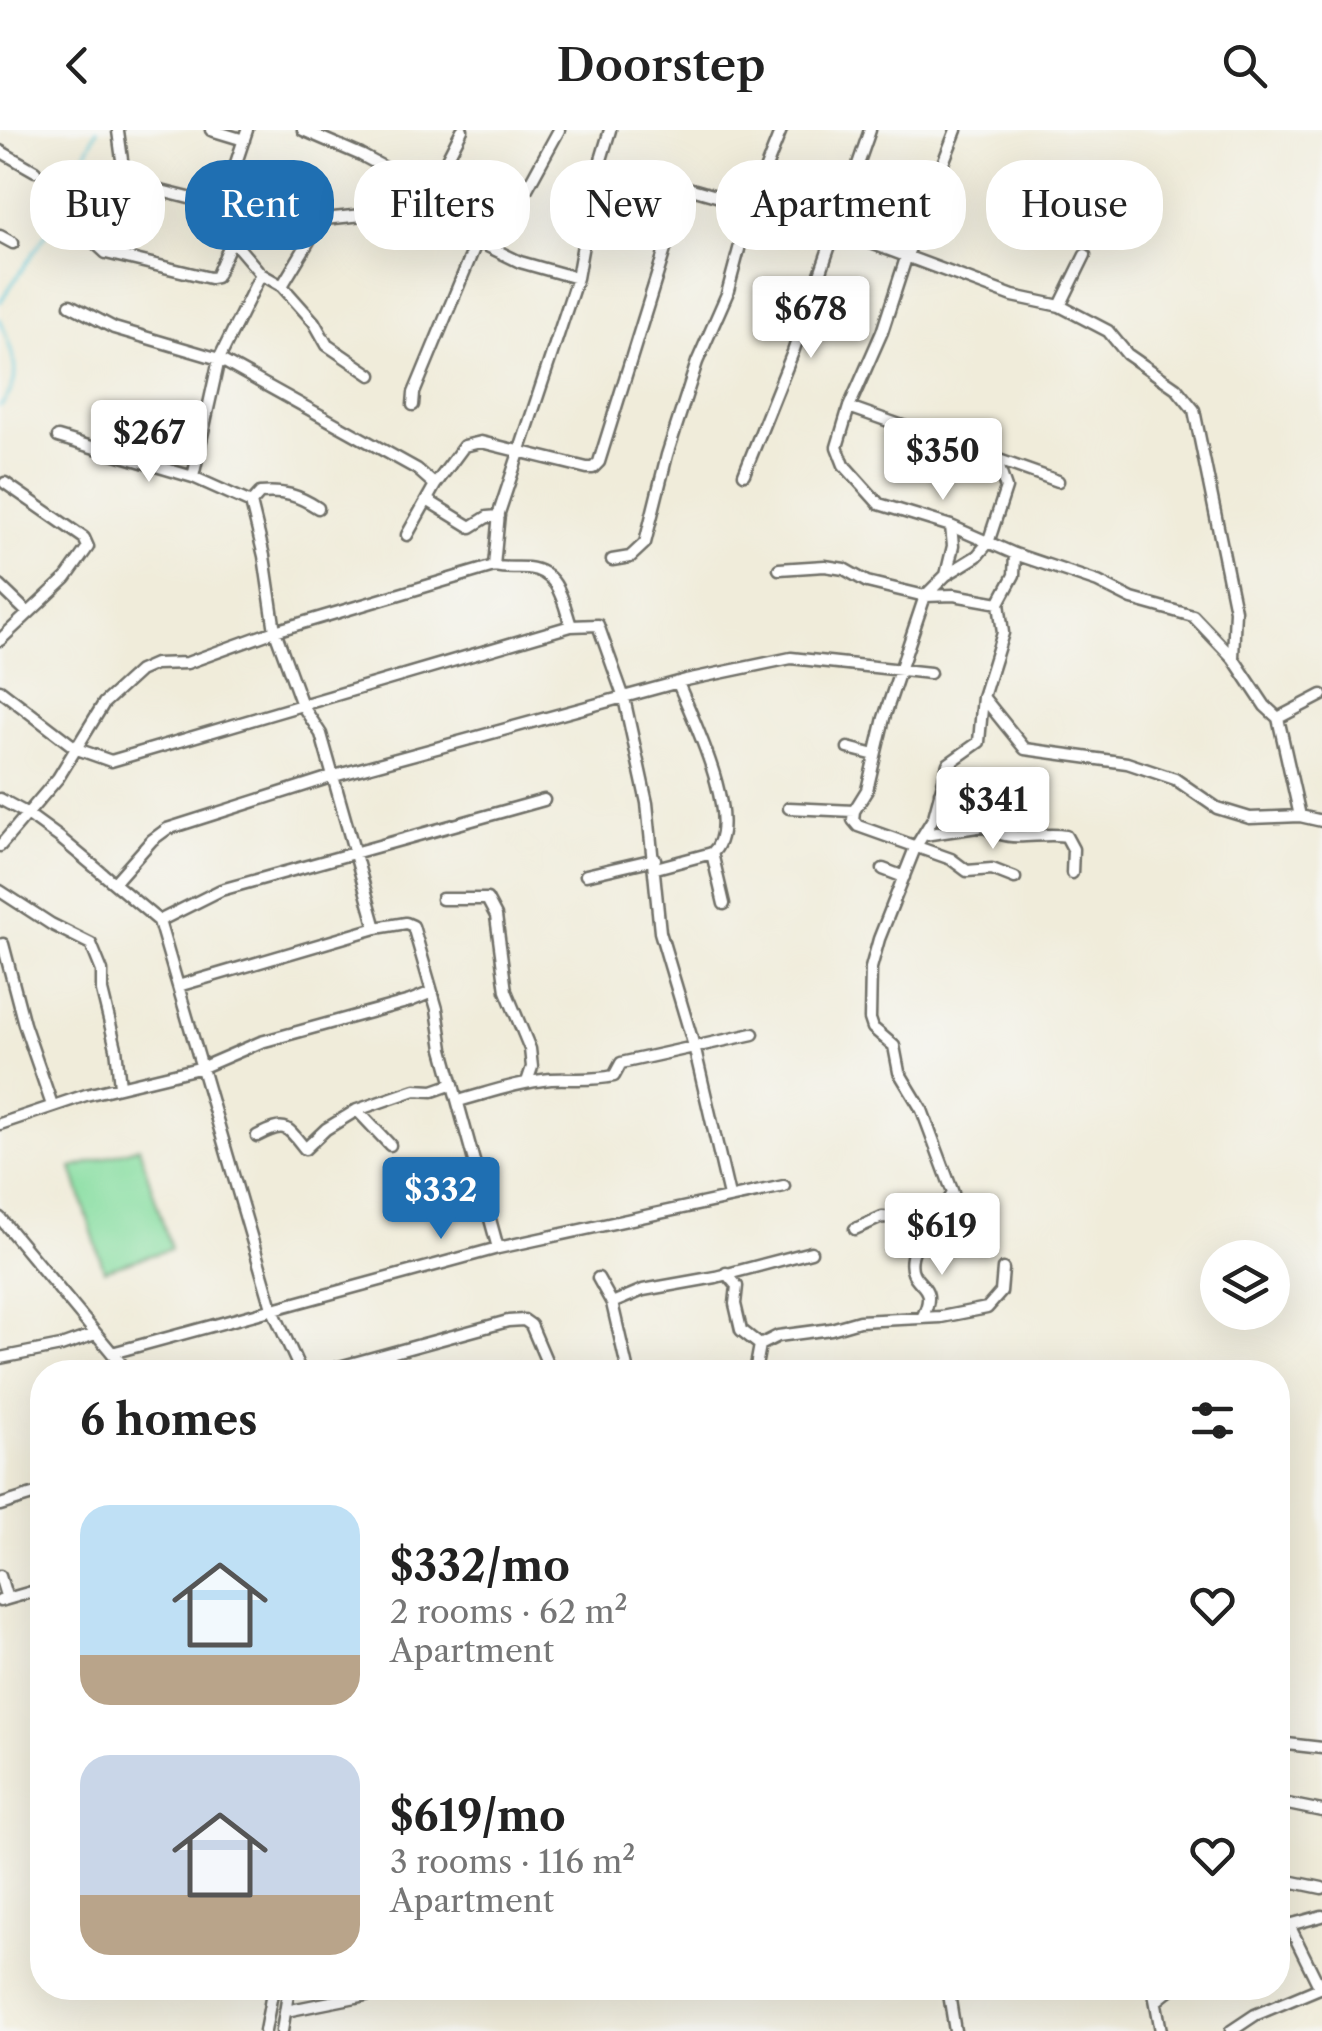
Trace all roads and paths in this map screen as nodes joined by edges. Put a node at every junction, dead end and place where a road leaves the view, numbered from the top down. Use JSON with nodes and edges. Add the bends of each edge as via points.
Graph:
{"nodes":[{"id":1,"x":211,"y":130,"type":"edge"},
{"id":2,"x":303,"y":130,"type":"edge"},
{"id":3,"x":462,"y":130,"type":"edge"},
{"id":4,"x":559,"y":130,"type":"edge"},
{"id":5,"x":610,"y":130,"type":"edge"},
{"id":6,"x":781,"y":130,"type":"edge"},
{"id":7,"x":870,"y":130,"type":"edge"},
{"id":8,"x":956,"y":130,"type":"edge"},
{"id":9,"x":118,"y":131,"type":"edge"},
{"id":10,"x":245,"y":135,"type":"edge"},
{"id":11,"x":0,"y":152,"type":"edge"},
{"id":12,"x":237,"y":160,"type":"edge"},
{"id":13,"x":370,"y":160,"type":"edge"},
{"id":14,"x":447,"y":160,"type":"edge"},
{"id":15,"x":769,"y":160,"type":"edge"},
{"id":16,"x":860,"y":160,"type":"edge"},
{"id":17,"x":30,"y":168,"type":"edge"},
{"id":18,"x":530,"y":183,"type":"edge"},
{"id":19,"x":185,"y":196,"type":"edge"},
{"id":20,"x":716,"y":197,"type":"edge"},
{"id":21,"x":0,"y":236,"type":"edge"},
{"id":22,"x":14,"y":243,"type":"dead end"},
{"id":23,"x":103,"y":250,"type":"edge"},
{"id":24,"x":228,"y":250,"type":"edge"},
{"id":25,"x":241,"y":250,"type":"edge"},
{"id":26,"x":304,"y":250,"type":"edge"},
{"id":27,"x":473,"y":250,"type":"edge"},
{"id":28,"x":496,"y":250,"type":"edge"},
{"id":29,"x":739,"y":250,"type":"edge"},
{"id":30,"x":829,"y":250,"type":"edge"},
{"id":31,"x":886,"y":250,"type":"edge"},
{"id":32,"x":1085,"y":255,"type":"dead end"},
{"id":33,"x":906,"y":258,"type":"junction"},
{"id":34,"x":261,"y":274,"type":"junction"},
{"id":35,"x":578,"y":278,"type":"junction"},
{"id":36,"x":282,"y":286,"type":"junction"},
{"id":37,"x":70,"y":305,"type":"dead end"},
{"id":38,"x":1060,"y":306,"type":"junction"},
{"id":39,"x":220,"y":359,"type":"junction"},
{"id":40,"x":371,"y":375,"type":"dead end"},
{"id":41,"x":413,"y":404,"type":"dead end"},
{"id":42,"x":849,"y":407,"type":"junction"},
{"id":43,"x":58,"y":437,"type":"dead end"},
{"id":44,"x":520,"y":452,"type":"junction"},
{"id":45,"x":996,"y":459,"type":"junction"},
{"id":46,"x":744,"y":474,"type":"dead end"},
{"id":47,"x":193,"y":478,"type":"junction"},
{"id":48,"x":1058,"y":480,"type":"dead end"},
{"id":49,"x":5,"y":483,"type":"dead end"},
{"id":50,"x":435,"y":485,"type":"junction"},
{"id":51,"x":427,"y":500,"type":"junction"},
{"id":52,"x":251,"y":503,"type":"junction"},
{"id":53,"x":318,"y":508,"type":"dead end"},
{"id":54,"x":499,"y":516,"type":"junction"},
{"id":55,"x":950,"y":526,"type":"junction"},
{"id":56,"x":407,"y":534,"type":"dead end"},
{"id":57,"x":988,"y":543,"type":"junction"},
{"id":58,"x":1015,"y":554,"type":"junction"},
{"id":59,"x":612,"y":560,"type":"dead end"},
{"id":60,"x":494,"y":566,"type":"junction"},
{"id":61,"x":780,"y":569,"type":"dead end"},
{"id":62,"x":946,"y":574,"type":"junction"},
{"id":63,"x":0,"y":586,"type":"edge"},
{"id":64,"x":925,"y":596,"type":"junction"},
{"id":65,"x":999,"y":603,"type":"junction"},
{"id":66,"x":28,"y":613,"type":"junction"},
{"id":67,"x":571,"y":626,"type":"junction"},
{"id":68,"x":275,"y":631,"type":"junction"},
{"id":69,"x":0,"y":640,"type":"edge"},
{"id":70,"x":1233,"y":658,"type":"junction"},
{"id":71,"x":898,"y":672,"type":"junction"},
{"id":72,"x":930,"y":673,"type":"dead end"},
{"id":73,"x":678,"y":683,"type":"junction"},
{"id":74,"x":0,"y":690,"type":"edge"},
{"id":75,"x":1322,"y":695,"type":"edge"},
{"id":76,"x":983,"y":697,"type":"junction"},
{"id":77,"x":624,"y":698,"type":"junction"},
{"id":78,"x":302,"y":706,"type":"junction"},
{"id":79,"x":1278,"y":718,"type":"junction"},
{"id":80,"x":848,"y":748,"type":"dead end"},
{"id":81,"x":76,"y":749,"type":"junction"},
{"id":82,"x":875,"y":755,"type":"junction"},
{"id":83,"x":334,"y":776,"type":"junction"},
{"id":84,"x":940,"y":792,"type":"junction"},
{"id":85,"x":0,"y":799,"type":"edge"},
{"id":86,"x":544,"y":800,"type":"dead end"},
{"id":87,"x":789,"y":808,"type":"dead end"},
{"id":88,"x":854,"y":810,"type":"junction"},
{"id":89,"x":26,"y":813,"type":"junction"},
{"id":90,"x":1300,"y":816,"type":"junction"},
{"id":91,"x":1322,"y":821,"type":"edge"},
{"id":92,"x":984,"y":826,"type":"junction"},
{"id":93,"x":924,"y":835,"type":"junction"},
{"id":94,"x":0,"y":846,"type":"edge"},
{"id":95,"x":915,"y":848,"type":"junction"},
{"id":96,"x":712,"y":853,"type":"junction"},
{"id":97,"x":354,"y":854,"type":"junction"},
{"id":98,"x":656,"y":863,"type":"junction"},
{"id":99,"x":883,"y":869,"type":"dead end"},
{"id":100,"x":1072,"y":873,"type":"dead end"},
{"id":101,"x":586,"y":875,"type":"dead end"},
{"id":102,"x":904,"y":877,"type":"junction"},
{"id":103,"x":1015,"y":878,"type":"dead end"},
{"id":104,"x":114,"y":883,"type":"junction"},
{"id":105,"x":0,"y":892,"type":"edge"},
{"id":106,"x":442,"y":899,"type":"dead end"},
{"id":107,"x":724,"y":904,"type":"dead end"},
{"id":108,"x":160,"y":920,"type":"junction"},
{"id":109,"x":376,"y":928,"type":"junction"},
{"id":110,"x":3,"y":944,"type":"dead end"},
{"id":111,"x":178,"y":986,"type":"junction"},
{"id":112,"x":432,"y":992,"type":"junction"},
{"id":113,"x":752,"y":1034,"type":"dead end"},
{"id":114,"x":694,"y":1046,"type":"junction"},
{"id":115,"x":203,"y":1067,"type":"junction"},
{"id":116,"x":526,"y":1082,"type":"junction"},
{"id":117,"x":453,"y":1084,"type":"junction"},
{"id":118,"x":120,"y":1086,"type":"junction"},
{"id":119,"x":458,"y":1101,"type":"junction"},
{"id":120,"x":52,"y":1105,"type":"junction"},
{"id":121,"x":357,"y":1110,"type":"junction"},
{"id":122,"x":0,"y":1124,"type":"edge"},
{"id":123,"x":257,"y":1136,"type":"dead end"},
{"id":124,"x":390,"y":1144,"type":"dead end"},
{"id":125,"x":784,"y":1186,"type":"dead end"},
{"id":126,"x":729,"y":1196,"type":"junction"},
{"id":127,"x":0,"y":1218,"type":"edge"},
{"id":128,"x":932,"y":1220,"type":"junction"},
{"id":129,"x":855,"y":1229,"type":"dead end"},
{"id":130,"x":498,"y":1248,"type":"junction"},
{"id":131,"x":811,"y":1252,"type":"dead end"},
{"id":132,"x":1003,"y":1269,"type":"dead end"},
{"id":133,"x":726,"y":1273,"type":"junction"},
{"id":134,"x":598,"y":1278,"type":"dead end"},
{"id":135,"x":612,"y":1302,"type":"junction"},
{"id":136,"x":272,"y":1308,"type":"junction"},
{"id":137,"x":922,"y":1318,"type":"junction"},
{"id":138,"x":95,"y":1334,"type":"junction"},
{"id":139,"x":760,"y":1345,"type":"junction"},
{"id":140,"x":112,"y":1353,"type":"junction"},
{"id":141,"x":0,"y":1358,"type":"edge"},
{"id":142,"x":118,"y":1360,"type":"edge"},
{"id":143,"x":296,"y":1360,"type":"edge"},
{"id":144,"x":364,"y":1360,"type":"edge"},
{"id":145,"x":547,"y":1360,"type":"edge"},
{"id":146,"x":625,"y":1360,"type":"edge"},
{"id":147,"x":758,"y":1360,"type":"edge"},
{"id":148,"x":30,"y":1496,"type":"edge"},
{"id":149,"x":0,"y":1505,"type":"edge"},
{"id":150,"x":0,"y":1576,"type":"edge"},
{"id":151,"x":30,"y":1592,"type":"edge"},
{"id":152,"x":3,"y":1600,"type":"edge"},
{"id":153,"x":1290,"y":1744,"type":"edge"},
{"id":154,"x":1322,"y":1748,"type":"edge"},
{"id":155,"x":1290,"y":1804,"type":"edge"},
{"id":156,"x":1322,"y":1810,"type":"edge"},
{"id":157,"x":1290,"y":1881,"type":"edge"},
{"id":158,"x":1322,"y":1888,"type":"edge"},
{"id":159,"x":1322,"y":1916,"type":"edge"},
{"id":160,"x":1290,"y":1923,"type":"edge"},
{"id":161,"x":1290,"y":1936,"type":"edge"},
{"id":162,"x":1321,"y":1987,"type":"edge"},
{"id":163,"x":270,"y":2000,"type":"edge"},
{"id":164,"x":287,"y":2000,"type":"edge"},
{"id":165,"x":341,"y":2000,"type":"edge"},
{"id":166,"x":950,"y":2000,"type":"edge"},
{"id":167,"x":1156,"y":2001,"type":"edge"},
{"id":168,"x":286,"y":2011,"type":"junction"},
{"id":169,"x":264,"y":2031,"type":"edge"},
{"id":170,"x":282,"y":2031,"type":"edge"},
{"id":171,"x":954,"y":2031,"type":"edge"},
{"id":172,"x":1161,"y":2031,"type":"edge"},
{"id":173,"x":1232,"y":2031,"type":"edge"}],
"edges":[{"from":1,"to":10,"type":"street"},
{"from":2,"to":13,"type":"street"},
{"from":3,"to":14,"type":"street"},
{"from":4,"to":18,"type":"street"},
{"from":5,"to":35,"type":"street"},
{"from":6,"to":15,"type":"street"},
{"from":7,"to":16,"type":"street"},
{"from":8,"to":33,"type":"street"},
{"from":9,"to":19,"type":"street","via":[[128,181]]},
{"from":10,"to":12,"type":"street"},
{"from":11,"to":17,"type":"street"},
{"from":20,"to":44,"type":"street","via":[[688,188],[599,462],[593,468]]},
{"from":21,"to":22,"type":"street"},
{"from":23,"to":24,"type":"street","via":[[210,278]]},
{"from":25,"to":34,"type":"street"},
{"from":26,"to":36,"type":"street"},
{"from":27,"to":41,"type":"street"},
{"from":28,"to":35,"type":"street"},
{"from":29,"to":59,"type":"street","via":[[666,455],[645,544]]},
{"from":30,"to":46,"type":"street"},
{"from":31,"to":33,"type":"street"},
{"from":32,"to":38,"type":"street"},
{"from":33,"to":38,"type":"street"},
{"from":33,"to":42,"type":"street"},
{"from":34,"to":36,"type":"street"},
{"from":34,"to":39,"type":"street"},
{"from":35,"to":44,"type":"street"},
{"from":36,"to":40,"type":"street","via":[[327,345]]},
{"from":37,"to":39,"type":"street","via":[[114,328]]},
{"from":38,"to":70,"type":"street","via":[[1108,330],[1194,410],[1235,610]]},
{"from":39,"to":47,"type":"street"},
{"from":39,"to":50,"type":"street"},
{"from":42,"to":45,"type":"street"},
{"from":42,"to":55,"type":"street","via":[[837,446],[844,465],[879,504]]},
{"from":43,"to":47,"type":"street"},
{"from":44,"to":50,"type":"street","via":[[481,442],[464,446]]},
{"from":44,"to":54,"type":"street"},
{"from":45,"to":48,"type":"street"},
{"from":45,"to":57,"type":"street","via":[[1006,488]]},
{"from":47,"to":52,"type":"street"},
{"from":49,"to":66,"type":"street","via":[[88,547]]},
{"from":50,"to":51,"type":"street"},
{"from":51,"to":54,"type":"street","via":[[471,527]]},
{"from":51,"to":56,"type":"street"},
{"from":52,"to":53,"type":"street","via":[[260,493],[281,492]]},
{"from":52,"to":68,"type":"street"},
{"from":54,"to":60,"type":"street"},
{"from":55,"to":57,"type":"street"},
{"from":55,"to":62,"type":"street"},
{"from":57,"to":58,"type":"street"},
{"from":57,"to":62,"type":"street"},
{"from":58,"to":65,"type":"street","via":[[1014,575]]},
{"from":58,"to":70,"type":"street","via":[[1193,616]]},
{"from":60,"to":67,"type":"street","via":[[531,568],[550,578]]},
{"from":60,"to":68,"type":"street"},
{"from":61,"to":64,"type":"street","via":[[844,569],[867,582]]},
{"from":62,"to":64,"type":"street"},
{"from":63,"to":66,"type":"street"},
{"from":64,"to":65,"type":"street"},
{"from":64,"to":71,"type":"street"},
{"from":65,"to":76,"type":"street","via":[[1003,633]]},
{"from":66,"to":69,"type":"street"},
{"from":67,"to":77,"type":"street","via":[[598,624]]},
{"from":67,"to":78,"type":"street"},
{"from":68,"to":78,"type":"street"},
{"from":68,"to":81,"type":"street","via":[[188,663],[138,671],[104,703]]},
{"from":70,"to":79,"type":"street"},
{"from":71,"to":72,"type":"street"},
{"from":71,"to":73,"type":"street","via":[[791,658]]},
{"from":71,"to":82,"type":"street"},
{"from":73,"to":77,"type":"street"},
{"from":73,"to":96,"type":"street","via":[[716,778],[722,835]]},
{"from":74,"to":81,"type":"street"},
{"from":75,"to":79,"type":"street"},
{"from":76,"to":84,"type":"street","via":[[979,742],[948,764]]},
{"from":76,"to":90,"type":"street","via":[[1025,749],[1127,763],[1175,778],[1217,808],[1250,818]]},
{"from":77,"to":83,"type":"street"},
{"from":77,"to":98,"type":"street"},
{"from":78,"to":81,"type":"street","via":[[110,761]]},
{"from":78,"to":83,"type":"street","via":[[322,734]]},
{"from":79,"to":90,"type":"street"},
{"from":80,"to":82,"type":"street"},
{"from":81,"to":89,"type":"street"},
{"from":82,"to":88,"type":"street","via":[[867,790]]},
{"from":83,"to":97,"type":"street"},
{"from":83,"to":104,"type":"street","via":[[167,830]]},
{"from":84,"to":92,"type":"street"},
{"from":84,"to":93,"type":"street"},
{"from":85,"to":89,"type":"street"},
{"from":86,"to":97,"type":"street"},
{"from":87,"to":88,"type":"street"},
{"from":88,"to":95,"type":"street","via":[[858,826]]},
{"from":89,"to":94,"type":"street"},
{"from":89,"to":104,"type":"street"},
{"from":90,"to":91,"type":"street"},
{"from":92,"to":93,"type":"street"},
{"from":92,"to":100,"type":"street","via":[[1002,835],[1066,836]]},
{"from":93,"to":95,"type":"street"},
{"from":95,"to":102,"type":"street"},
{"from":95,"to":103,"type":"street","via":[[967,870],[992,869]]},
{"from":96,"to":98,"type":"street"},
{"from":96,"to":107,"type":"street"},
{"from":97,"to":108,"type":"street","via":[[220,890]]},
{"from":97,"to":109,"type":"street"},
{"from":98,"to":101,"type":"street"},
{"from":98,"to":114,"type":"street","via":[[660,932]]},
{"from":99,"to":102,"type":"street"},
{"from":102,"to":128,"type":"street","via":[[871,968],[870,1019],[894,1046],[952,1193]]},
{"from":104,"to":108,"type":"street"},
{"from":105,"to":118,"type":"street","via":[[91,944],[102,971]]},
{"from":106,"to":116,"type":"street","via":[[488,900],[496,916],[506,991],[530,1049]]},
{"from":108,"to":111,"type":"street"},
{"from":109,"to":111,"type":"street"},
{"from":109,"to":112,"type":"street","via":[[412,926]]},
{"from":110,"to":120,"type":"street"},
{"from":111,"to":115,"type":"street"},
{"from":112,"to":115,"type":"street","via":[[261,1042]]},
{"from":112,"to":117,"type":"street"},
{"from":113,"to":114,"type":"street"},
{"from":114,"to":116,"type":"street","via":[[622,1062],[614,1076]]},
{"from":114,"to":126,"type":"street"},
{"from":115,"to":118,"type":"street"},
{"from":115,"to":136,"type":"street"},
{"from":116,"to":119,"type":"street"},
{"from":117,"to":119,"type":"street"},
{"from":117,"to":121,"type":"street"},
{"from":118,"to":120,"type":"street"},
{"from":119,"to":130,"type":"street"},
{"from":120,"to":122,"type":"street"},
{"from":121,"to":123,"type":"street","via":[[305,1149],[284,1126]]},
{"from":121,"to":124,"type":"street"},
{"from":125,"to":126,"type":"street"},
{"from":126,"to":130,"type":"street"},
{"from":127,"to":138,"type":"street"},
{"from":128,"to":129,"type":"street","via":[[882,1218]]},
{"from":128,"to":137,"type":"street","via":[[912,1254],[912,1272],[929,1295]]},
{"from":130,"to":136,"type":"street"},
{"from":131,"to":133,"type":"street"},
{"from":132,"to":137,"type":"street","via":[[1001,1292],[988,1308]]},
{"from":133,"to":135,"type":"street"},
{"from":133,"to":139,"type":"street","via":[[737,1286],[740,1330]]},
{"from":134,"to":135,"type":"street"},
{"from":135,"to":146,"type":"street"},
{"from":136,"to":140,"type":"street"},
{"from":136,"to":143,"type":"street"},
{"from":137,"to":139,"type":"street","via":[[859,1322]]},
{"from":138,"to":140,"type":"street"},
{"from":138,"to":141,"type":"street"},
{"from":139,"to":147,"type":"street"},
{"from":140,"to":142,"type":"street"},
{"from":144,"to":145,"type":"street","via":[[508,1320],[531,1325]]},
{"from":148,"to":149,"type":"street"},
{"from":150,"to":152,"type":"street"},
{"from":151,"to":152,"type":"street"},
{"from":153,"to":154,"type":"street"},
{"from":155,"to":156,"type":"street"},
{"from":157,"to":158,"type":"street"},
{"from":159,"to":160,"type":"street"},
{"from":161,"to":162,"type":"street"},
{"from":162,"to":173,"type":"street"},
{"from":163,"to":169,"type":"street"},
{"from":164,"to":168,"type":"street"},
{"from":165,"to":168,"type":"street"},
{"from":166,"to":171,"type":"street"},
{"from":167,"to":172,"type":"street"},
{"from":168,"to":170,"type":"street"}]}
